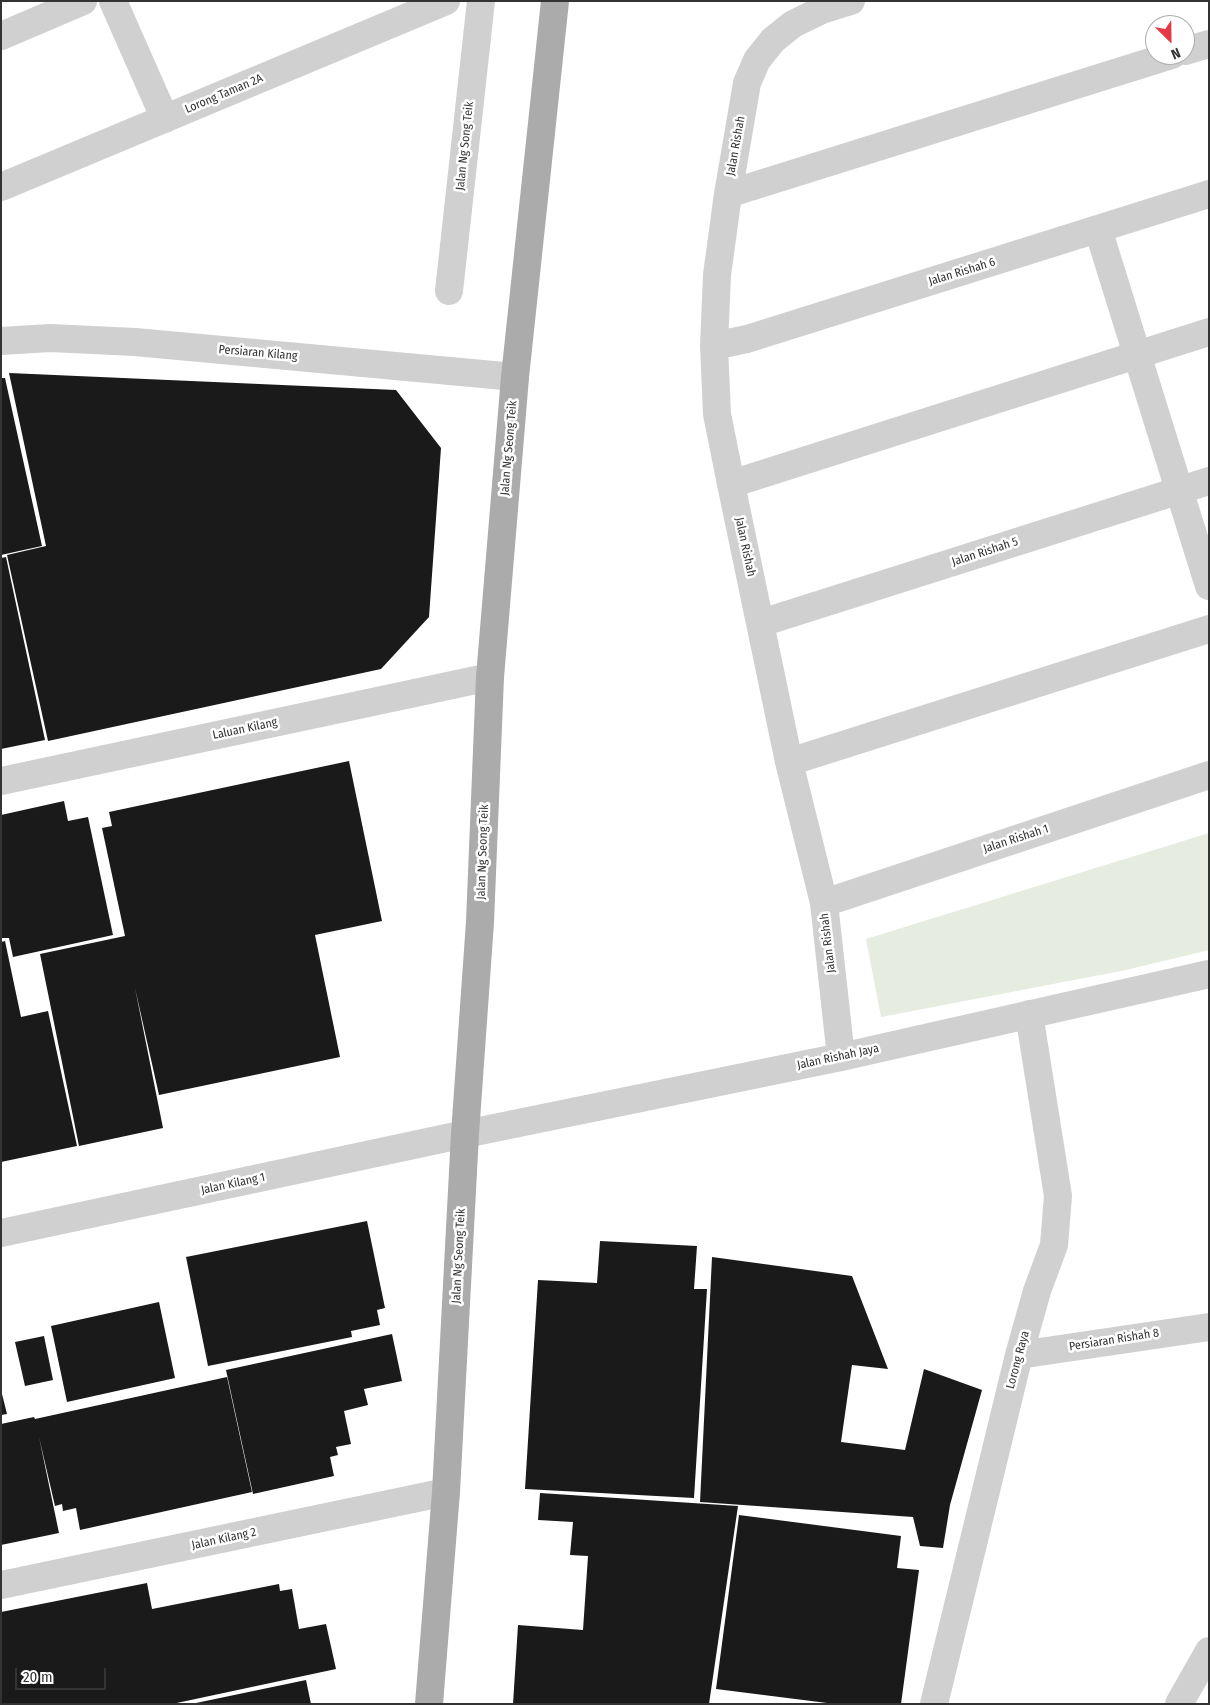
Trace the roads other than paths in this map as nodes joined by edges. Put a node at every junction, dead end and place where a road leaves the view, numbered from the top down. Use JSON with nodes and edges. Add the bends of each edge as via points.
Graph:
{"nodes":[{"id":1,"x":83,"y":1,"type":"edge"},
{"id":2,"x":113,"y":1,"type":"edge"},
{"id":3,"x":446,"y":1,"type":"edge"},
{"id":4,"x":482,"y":1,"type":"edge"},
{"id":5,"x":555,"y":1,"type":"edge"},
{"id":6,"x":851,"y":1,"type":"edge"},
{"id":7,"x":1,"y":36,"type":"edge"},
{"id":8,"x":1209,"y":44,"type":"edge"},
{"id":9,"x":1195,"y":48,"type":"edge"},
{"id":10,"x":1145,"y":63,"type":"edge"},
{"id":11,"x":165,"y":119,"type":"junction"},
{"id":12,"x":1,"y":187,"type":"edge"},
{"id":13,"x":728,"y":194,"type":"junction"},
{"id":14,"x":1209,"y":194,"type":"edge"},
{"id":15,"x":1098,"y":229,"type":"junction"},
{"id":16,"x":449,"y":291,"type":"dead end"},
{"id":17,"x":1209,"y":332,"type":"edge"},
{"id":18,"x":1,"y":341,"type":"edge"},
{"id":19,"x":714,"y":346,"type":"junction"},
{"id":20,"x":1137,"y":355,"type":"junction"},
{"id":21,"x":515,"y":377,"type":"junction"},
{"id":22,"x":1209,"y":481,"type":"edge"},
{"id":23,"x":731,"y":484,"type":"junction"},
{"id":24,"x":1179,"y":491,"type":"junction"},
{"id":25,"x":1209,"y":586,"type":"edge"},
{"id":26,"x":761,"y":623,"type":"junction"},
{"id":27,"x":1209,"y":630,"type":"edge"},
{"id":28,"x":490,"y":677,"type":"junction"},
{"id":29,"x":789,"y":762,"type":"junction"},
{"id":30,"x":1209,"y":775,"type":"edge"},
{"id":31,"x":1,"y":781,"type":"edge"},
{"id":32,"x":824,"y":903,"type":"junction"},
{"id":33,"x":1209,"y":974,"type":"edge"},
{"id":34,"x":1029,"y":1014,"type":"junction"},
{"id":35,"x":841,"y":1056,"type":"junction"},
{"id":36,"x":465,"y":1134,"type":"junction"},
{"id":37,"x":1,"y":1234,"type":"edge"},
{"id":38,"x":1209,"y":1327,"type":"edge"},
{"id":39,"x":1019,"y":1355,"type":"junction"},
{"id":40,"x":446,"y":1492,"type":"junction"},
{"id":41,"x":1,"y":1585,"type":"edge"},
{"id":42,"x":1209,"y":1651,"type":"edge"},
{"id":43,"x":429,"y":1704,"type":"edge"},
{"id":44,"x":934,"y":1704,"type":"edge"},
{"id":45,"x":1179,"y":1704,"type":"edge"}],
"edges":[{"from":1,"to":7,"type":"street"},
{"from":2,"to":11,"type":"street"},
{"from":3,"to":11,"type":"street","name":"Lorong Taman 2A"},
{"from":4,"to":16,"type":"street","name":"Jalan Ng Song Teik"},
{"from":5,"to":21,"type":"main road","name":"Jalan Ng Seong Teik"},
{"from":6,"to":13,"type":"street","name":"Jalan Rishah","via":[[793,24],[773,40],[757,60],[747,83]]},
{"from":8,"to":9,"type":"street"},
{"from":10,"to":13,"type":"street"},
{"from":11,"to":12,"type":"street","name":"Lorong Taman 2A"},
{"from":13,"to":19,"type":"street","name":"Jalan Rishah","via":[[717,275]]},
{"from":14,"to":15,"type":"street","name":"Jalan Rishah 6"},
{"from":15,"to":19,"type":"street","name":"Jalan Rishah 6","via":[[747,339]]},
{"from":15,"to":20,"type":"street"},
{"from":17,"to":20,"type":"street"},
{"from":18,"to":21,"type":"street","name":"Persiaran Kilang","via":[[50,338],[135,342]]},
{"from":19,"to":23,"type":"street","name":"Jalan Rishah","via":[[717,414]]},
{"from":20,"to":23,"type":"street"},
{"from":20,"to":24,"type":"street"},
{"from":21,"to":28,"type":"main road","name":"Jalan Ng Seong Teik"},
{"from":22,"to":24,"type":"street","name":"Jalan Rishah 5"},
{"from":23,"to":26,"type":"street","name":"Jalan Rishah"},
{"from":24,"to":25,"type":"street"},
{"from":24,"to":26,"type":"street","name":"Jalan Rishah 5"},
{"from":26,"to":29,"type":"street","name":"Jalan Rishah"},
{"from":27,"to":29,"type":"street"},
{"from":28,"to":31,"type":"street","name":"Laluan Kilang"},
{"from":28,"to":36,"type":"main road","name":"Jalan Ng Seong Teik","via":[[480,922]]},
{"from":29,"to":32,"type":"street","name":"Jalan Rishah"},
{"from":30,"to":32,"type":"street","name":"Jalan Rishah 1"},
{"from":32,"to":35,"type":"street","name":"Jalan Rishah"},
{"from":33,"to":34,"type":"street","name":"Jalan Rishah Jaya"},
{"from":34,"to":35,"type":"street","name":"Jalan Rishah Jaya"},
{"from":34,"to":39,"type":"street","name":"Lorong Raya","via":[[1058,1196],[1054,1245]]},
{"from":35,"to":36,"type":"street","name":"Jalan Rishah Jaya"},
{"from":36,"to":37,"type":"street","name":"Jalan Kilang 1"},
{"from":36,"to":40,"type":"main road","name":"Jalan Ng Seong Teik"},
{"from":38,"to":39,"type":"street","name":"Persiaran Rishah 8"},
{"from":39,"to":44,"type":"street","name":"Lorong Raya"},
{"from":40,"to":41,"type":"street","name":"Jalan Kilang 2"},
{"from":40,"to":43,"type":"main road","name":"Jalan Ng Seong Teik"},
{"from":42,"to":45,"type":"street"}]}
